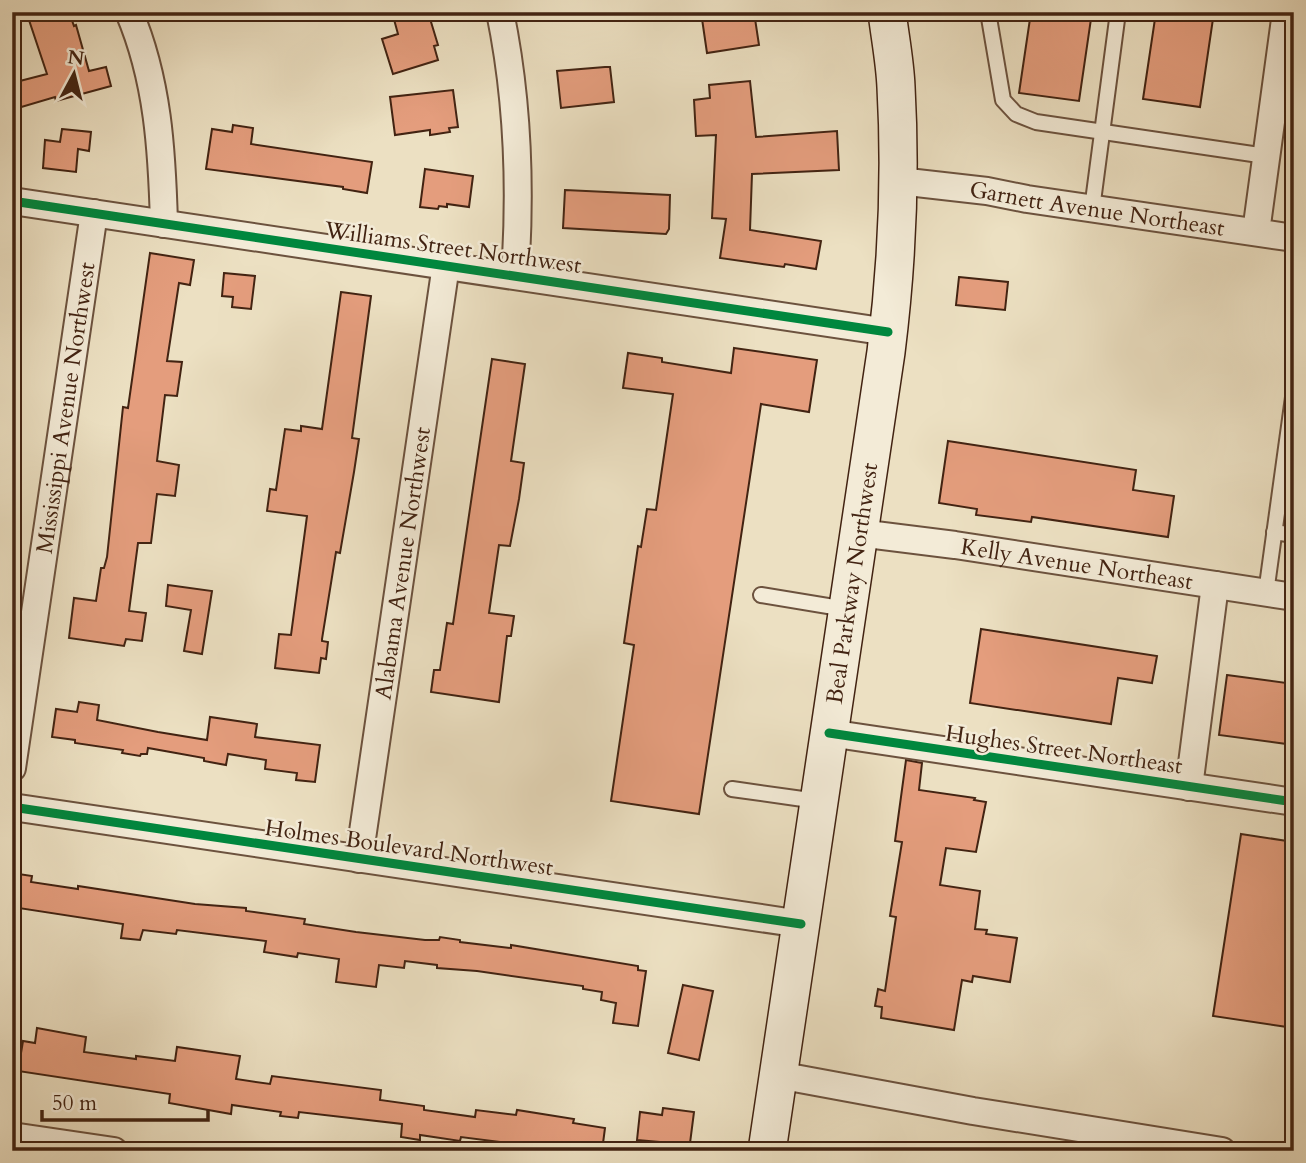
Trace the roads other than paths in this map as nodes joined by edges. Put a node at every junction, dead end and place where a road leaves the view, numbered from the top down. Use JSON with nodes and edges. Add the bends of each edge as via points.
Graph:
{"nodes":[{"id":1,"x":129,"y":12,"type":"edge"},
{"id":2,"x":500,"y":12,"type":"edge"},
{"id":3,"x":887,"y":12,"type":"edge"},
{"id":4,"x":988,"y":12,"type":"edge"},
{"id":5,"x":1118,"y":12,"type":"edge"},
{"id":6,"x":1286,"y":12,"type":"edge"},
{"id":7,"x":1102,"y":130,"type":"junction"},
{"id":8,"x":1266,"y":156,"type":"junction"},
{"id":9,"x":899,"y":181,"type":"junction"},
{"id":10,"x":12,"y":201,"type":"edge"},
{"id":11,"x":1092,"y":209,"type":"junction"},
{"id":12,"x":94,"y":214,"type":"junction"},
{"id":13,"x":164,"y":224,"type":"junction"},
{"id":14,"x":1256,"y":233,"type":"junction"},
{"id":15,"x":1294,"y":238,"type":"edge"},
{"id":16,"x":446,"y":265,"type":"junction"},
{"id":17,"x":514,"y":275,"type":"junction"},
{"id":18,"x":888,"y":332,"type":"junction"},
{"id":19,"x":1294,"y":390,"type":"edge"},
{"id":20,"x":1274,"y":532,"type":"junction"},
{"id":21,"x":859,"y":533,"type":"junction"},
{"id":22,"x":1294,"y":535,"type":"edge"},
{"id":23,"x":1215,"y":585,"type":"junction"},
{"id":24,"x":1266,"y":593,"type":"junction"},
{"id":25,"x":761,"y":595,"type":"dead end"},
{"id":26,"x":1294,"y":597,"type":"edge"},
{"id":27,"x":848,"y":610,"type":"junction"},
{"id":28,"x":829,"y":733,"type":"junction"},
{"id":29,"x":12,"y":768,"type":"edge"},
{"id":30,"x":1189,"y":787,"type":"junction"},
{"id":31,"x":732,"y":789,"type":"dead end"},
{"id":32,"x":819,"y":802,"type":"junction"},
{"id":33,"x":1294,"y":802,"type":"edge"},
{"id":34,"x":12,"y":807,"type":"edge"},
{"id":35,"x":359,"y":859,"type":"junction"},
{"id":36,"x":801,"y":924,"type":"junction"},
{"id":37,"x":778,"y":1075,"type":"junction"},
{"id":38,"x":12,"y":1136,"type":"edge"},
{"id":39,"x":1133,"y":1144,"type":"edge"},
{"id":40,"x":114,"y":1151,"type":"edge"},
{"id":41,"x":767,"y":1151,"type":"edge"},
{"id":42,"x":1222,"y":1151,"type":"edge"}],
"edges":[{"from":1,"to":13,"type":"street","via":[[157,113]]},
{"from":2,"to":17,"type":"street","via":[[511,73],[517,152]]},
{"from":3,"to":9,"type":"main road","name":"Beal Parkway Northwest","via":[[896,86]]},
{"from":4,"to":7,"type":"lane","via":[[1003,100],[1016,114],[1037,122]]},
{"from":5,"to":7,"type":"lane"},
{"from":6,"to":8,"type":"street"},
{"from":7,"to":8,"type":"lane"},
{"from":7,"to":11,"type":"lane"},
{"from":8,"to":14,"type":"street"},
{"from":9,"to":11,"type":"street","name":"Garnett Avenue Northeast"},
{"from":9,"to":18,"type":"main road","name":"Beal Parkway Northwest"},
{"from":10,"to":12,"type":"street","name":"Williams Street Northwest"},
{"from":11,"to":14,"type":"street","name":"Garnett Avenue Northeast"},
{"from":12,"to":13,"type":"street","name":"Williams Street Northwest"},
{"from":12,"to":29,"type":"street","name":"Mississippi Avenue Northwest"},
{"from":13,"to":16,"type":"street","name":"Williams Street Northwest"},
{"from":14,"to":15,"type":"street","name":"Garnett Avenue Northeast"},
{"from":16,"to":17,"type":"street","name":"Williams Street Northwest"},
{"from":16,"to":35,"type":"street","name":"Alabama Avenue Northwest"},
{"from":17,"to":18,"type":"street","name":"Williams Street Northwest"},
{"from":18,"to":21,"type":"main road","name":"Beal Parkway Northwest"},
{"from":19,"to":20,"type":"lane"},
{"from":20,"to":22,"type":"lane"},
{"from":20,"to":24,"type":"lane"},
{"from":21,"to":23,"type":"street","name":"Kelly Avenue Northeast"},
{"from":21,"to":27,"type":"main road","name":"Beal Parkway Northwest"},
{"from":23,"to":24,"type":"street","name":"Kelly Avenue Northeast"},
{"from":23,"to":30,"type":"street"},
{"from":24,"to":26,"type":"street","name":"Kelly Avenue Northeast"},
{"from":25,"to":27,"type":"lane"},
{"from":27,"to":28,"type":"main road","name":"Beal Parkway Northwest"},
{"from":28,"to":30,"type":"street","name":"Hughes Street Northeast"},
{"from":28,"to":32,"type":"main road","name":"Beal Parkway Northwest"},
{"from":30,"to":33,"type":"street","name":"Hughes Street Northeast"},
{"from":31,"to":32,"type":"lane"},
{"from":32,"to":36,"type":"main road","name":"Beal Parkway Northwest"},
{"from":34,"to":35,"type":"street","name":"Holmes Boulevard Northwest"},
{"from":35,"to":36,"type":"street","name":"Holmes Boulevard Northwest"},
{"from":36,"to":37,"type":"main road","name":"Beal Parkway Northwest"},
{"from":37,"to":39,"type":"street"},
{"from":37,"to":41,"type":"main road","name":"Beal Parkway Northwest"},
{"from":38,"to":40,"type":"street"},
{"from":39,"to":42,"type":"street"}]}
